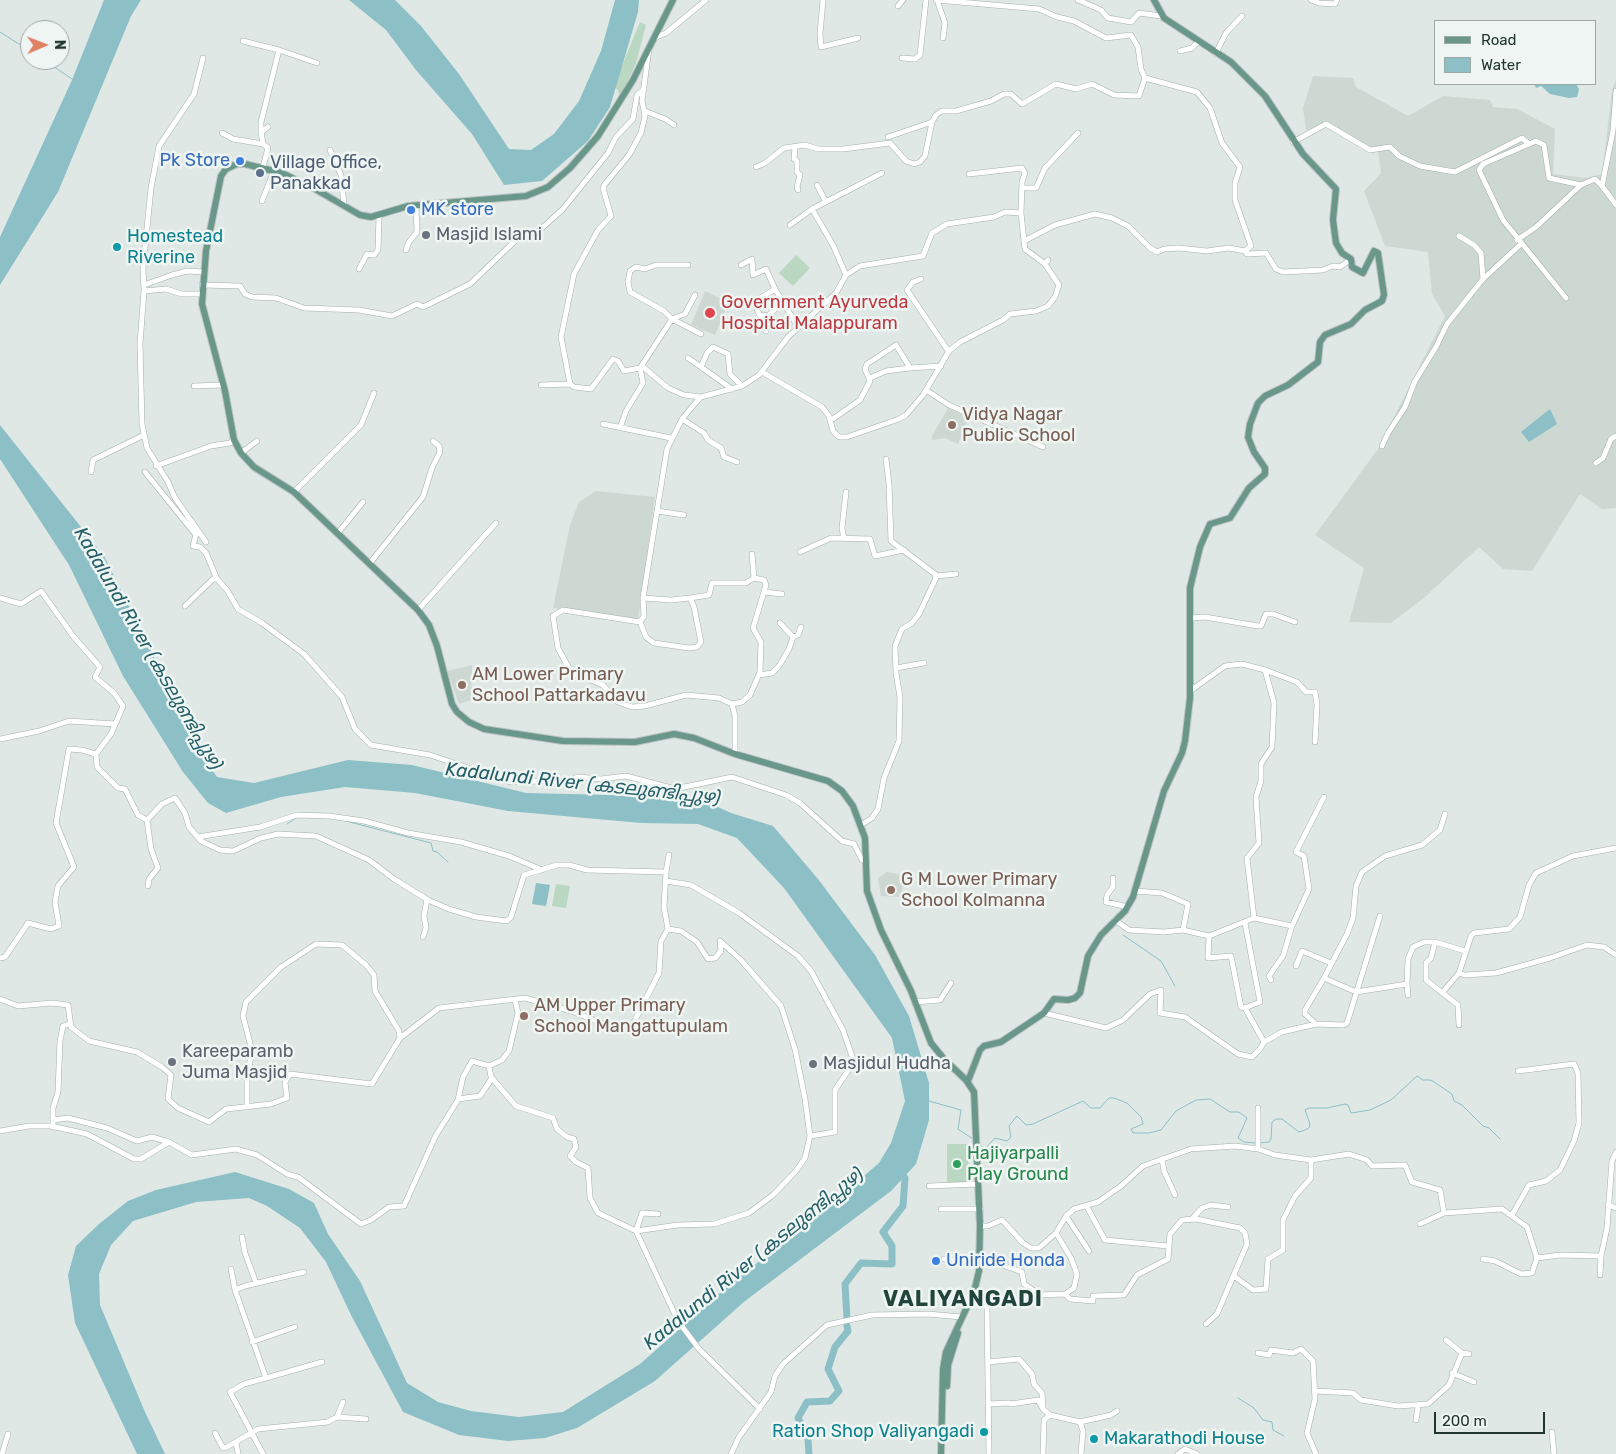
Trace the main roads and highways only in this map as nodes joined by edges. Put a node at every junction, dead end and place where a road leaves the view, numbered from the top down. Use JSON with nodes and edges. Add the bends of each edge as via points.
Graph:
{"nodes":[{"id":1,"x":673,"y":0,"type":"edge"},
{"id":2,"x":1154,"y":0,"type":"edge"},
{"id":3,"x":968,"y":1081,"type":"junction"},
{"id":4,"x":962,"y":1317,"type":"junction"},
{"id":5,"x":941,"y":1454,"type":"edge"},
{"id":6,"x":946,"y":1454,"type":"edge"}],
"edges":[{"from":1,"to":3,"type":"main road","via":[[633,80],[598,136],[548,187],[526,196],[416,206],[379,215],[360,215],[303,182],[263,167],[238,164],[226,169],[221,176],[202,294],[234,440],[254,467],[294,492],[418,610],[429,624],[437,646],[452,704],[469,722],[484,729],[563,740],[636,742],[674,734],[828,782],[846,796],[861,826],[870,902],[931,1043]]},
{"from":2,"to":3,"type":"main road","via":[[1161,16],[1237,67],[1265,96],[1293,142],[1336,188],[1333,220],[1336,242],[1342,253],[1351,259],[1352,267],[1363,273],[1374,251],[1378,253],[1384,298],[1349,326],[1325,335],[1320,342],[1319,360],[1314,366],[1258,403],[1248,437],[1265,468],[1265,474],[1249,488],[1230,518],[1212,522],[1206,531],[1192,577],[1190,691],[1183,749],[1164,791],[1135,891],[1128,907],[1101,935],[1088,956],[1080,993],[1068,1000],[1054,998],[1044,1013],[1001,1042],[984,1046]]},
{"from":3,"to":4,"type":"main road","via":[[974,1092],[980,1226],[974,1292]]},
{"from":4,"to":5,"type":"main road","via":[[946,1352],[943,1369]]},
{"from":4,"to":6,"type":"main road","via":[[948,1365]]}]}
